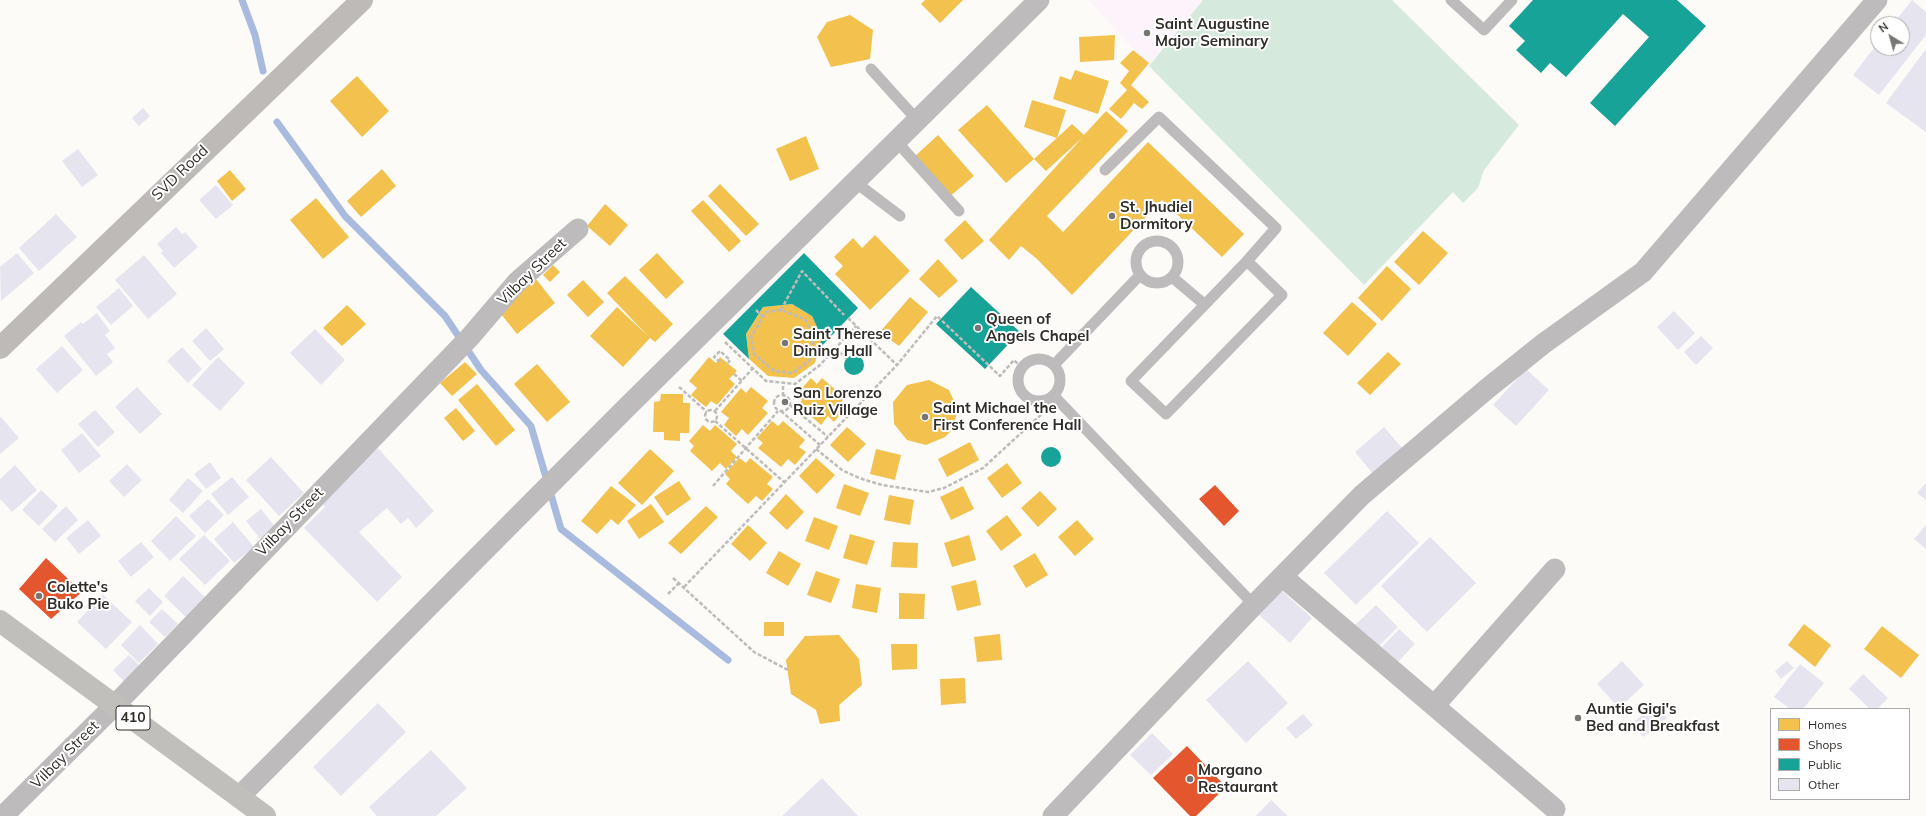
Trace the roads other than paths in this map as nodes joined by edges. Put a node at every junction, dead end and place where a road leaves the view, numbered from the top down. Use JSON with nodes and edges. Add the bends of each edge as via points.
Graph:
{"nodes":[{"id":1,"x":362,"y":0,"type":"edge"},
{"id":2,"x":1039,"y":0,"type":"edge"},
{"id":3,"x":1451,"y":0,"type":"edge"},
{"id":4,"x":1512,"y":0,"type":"edge"},
{"id":5,"x":1877,"y":0,"type":"edge"},
{"id":6,"x":871,"y":69,"type":"dead end"},
{"id":7,"x":918,"y":120,"type":"junction"},
{"id":8,"x":896,"y":142,"type":"junction"},
{"id":9,"x":1105,"y":170,"type":"dead end"},
{"id":10,"x":855,"y":182,"type":"junction"},
{"id":11,"x":959,"y":211,"type":"dead end"},
{"id":12,"x":900,"y":216,"type":"dead end"},
{"id":13,"x":578,"y":229,"type":"dead end"},
{"id":14,"x":1247,"y":261,"type":"junction"},
{"id":15,"x":1140,"y":276,"type":"junction"},
{"id":16,"x":1172,"y":278,"type":"junction"},
{"id":17,"x":1204,"y":304,"type":"junction"},
{"id":18,"x":0,"y":348,"type":"edge"},
{"id":19,"x":1054,"y":365,"type":"junction"},
{"id":20,"x":1056,"y":397,"type":"junction"},
{"id":21,"x":1555,"y":569,"type":"dead end"},
{"id":22,"x":1283,"y":577,"type":"junction"},
{"id":23,"x":1254,"y":605,"type":"junction"},
{"id":24,"x":0,"y":620,"type":"edge"},
{"id":25,"x":115,"y":705,"type":"junction"},
{"id":26,"x":1434,"y":706,"type":"junction"},
{"id":27,"x":239,"y":797,"type":"junction"},
{"id":28,"x":1555,"y":809,"type":"dead end"},
{"id":29,"x":4,"y":816,"type":"edge"},
{"id":30,"x":265,"y":816,"type":"edge"},
{"id":31,"x":1054,"y":816,"type":"edge"}],
"edges":[{"from":1,"to":18,"type":"main road","name":"SVD Road"},
{"from":2,"to":7,"type":"street"},
{"from":3,"to":4,"type":"lane","via":[[1484,30]]},
{"from":5,"to":22,"type":"street","via":[[1643,272],[1543,344],[1488,388],[1362,495]]},
{"from":6,"to":7,"type":"lane"},
{"from":7,"to":8,"type":"street"},
{"from":8,"to":10,"type":"street"},
{"from":8,"to":11,"type":"lane"},
{"from":9,"to":14,"type":"lane","via":[[1159,117],[1276,228]]},
{"from":10,"to":12,"type":"lane"},
{"from":10,"to":27,"type":"street"},
{"from":13,"to":25,"type":"street","name":"Vilbay Street","via":[[517,282],[470,337]]},
{"from":14,"to":17,"type":"lane"},
{"from":14,"to":17,"type":"lane","via":[[1282,295],[1166,414],[1131,381]]},
{"from":15,"to":16,"type":"lane","via":[[1152,283]]},
{"from":15,"to":16,"type":"lane","via":[[1136,262],[1140,249],[1145,244],[1158,241],[1171,246],[1178,258],[1178,265]]},
{"from":15,"to":19,"type":"lane"},
{"from":16,"to":17,"type":"lane"},
{"from":19,"to":20,"type":"lane","via":[[1058,370],[1060,383]]},
{"from":19,"to":20,"type":"lane","via":[[1048,361],[1034,360],[1022,368],[1018,381],[1022,394],[1028,399],[1042,402]]},
{"from":20,"to":23,"type":"lane"},
{"from":21,"to":26,"type":"street"},
{"from":22,"to":23,"type":"street"},
{"from":22,"to":26,"type":"street"},
{"from":23,"to":31,"type":"street"},
{"from":24,"to":25,"type":"main road","number":"410"},
{"from":25,"to":27,"type":"main road","number":"410"},
{"from":25,"to":29,"type":"street","name":"Vilbay Street"},
{"from":26,"to":28,"type":"street"},
{"from":27,"to":30,"type":"main road","number":"410"}]}
